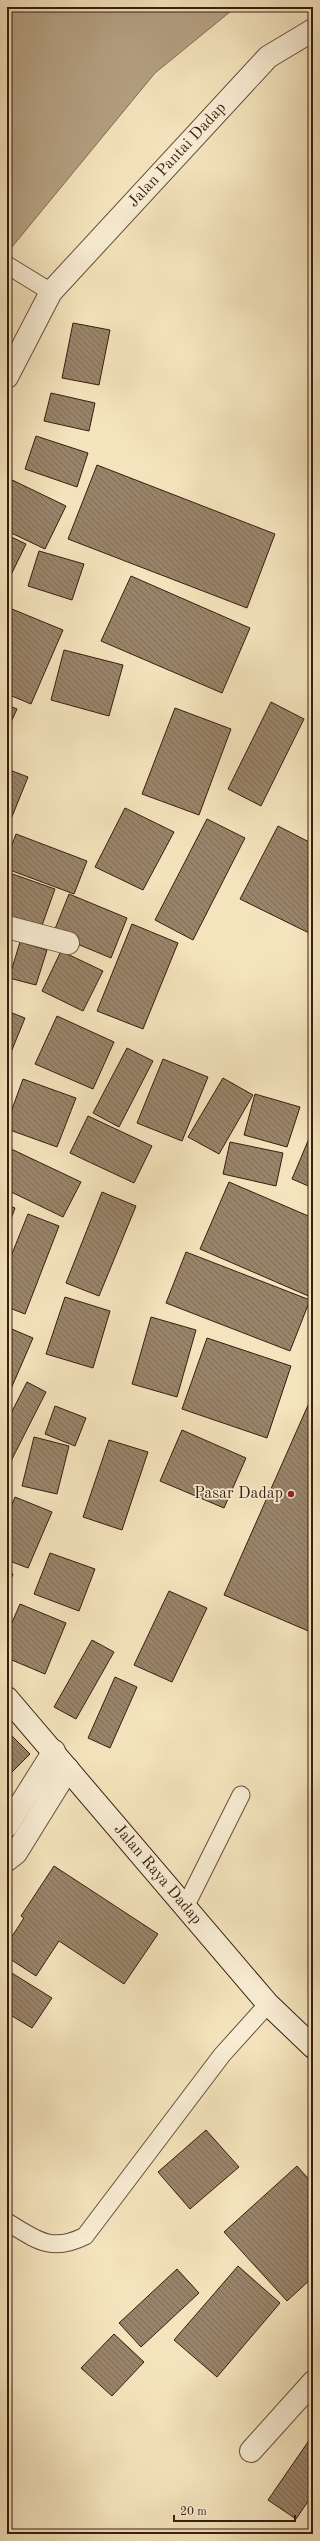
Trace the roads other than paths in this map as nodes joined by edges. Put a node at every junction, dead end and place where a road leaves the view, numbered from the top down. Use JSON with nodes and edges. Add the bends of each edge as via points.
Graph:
{"nodes":[{"id":1,"x":313,"y":30,"type":"edge"},
{"id":2,"x":7,"y":265,"type":"edge"},
{"id":3,"x":51,"y":292,"type":"junction"},
{"id":4,"x":7,"y":377,"type":"edge"},
{"id":5,"x":7,"y":927,"type":"edge"},
{"id":6,"x":68,"y":943,"type":"dead end"},
{"id":7,"x":7,"y":1698,"type":"edge"},
{"id":8,"x":54,"y":1751,"type":"junction"},
{"id":9,"x":68,"y":1769,"type":"junction"},
{"id":10,"x":241,"y":1794,"type":"dead end"},
{"id":11,"x":7,"y":1826,"type":"edge"},
{"id":12,"x":7,"y":1860,"type":"edge"},
{"id":13,"x":185,"y":1907,"type":"junction"},
{"id":14,"x":268,"y":2004,"type":"junction"},
{"id":15,"x":313,"y":2047,"type":"edge"},
{"id":16,"x":7,"y":2222,"type":"edge"},
{"id":17,"x":313,"y":2382,"type":"edge"},
{"id":18,"x":252,"y":2452,"type":"dead end"}],
"edges":[{"from":1,"to":3,"type":"street","name":"Jalan Pantai Dadap","via":[[268,57]]},
{"from":2,"to":3,"type":"lane"},
{"from":3,"to":4,"type":"street","name":"Jalan Pantai Dadap"},
{"from":5,"to":6,"type":"street"},
{"from":7,"to":8,"type":"street","name":"Jalan Raya Dadap"},
{"from":8,"to":9,"type":"street","name":"Jalan Raya Dadap"},
{"from":8,"to":11,"type":"street"},
{"from":9,"to":12,"type":"street","via":[[16,1853]]},
{"from":9,"to":13,"type":"street","name":"Jalan Raya Dadap"},
{"from":10,"to":13,"type":"lane"},
{"from":13,"to":14,"type":"street","name":"Jalan Raya Dadap"},
{"from":14,"to":15,"type":"street","name":"Jalan Raya Dadap"},
{"from":14,"to":16,"type":"lane","via":[[222,2055],[85,2236],[70,2244],[43,2243]]},
{"from":17,"to":18,"type":"street"}]}
